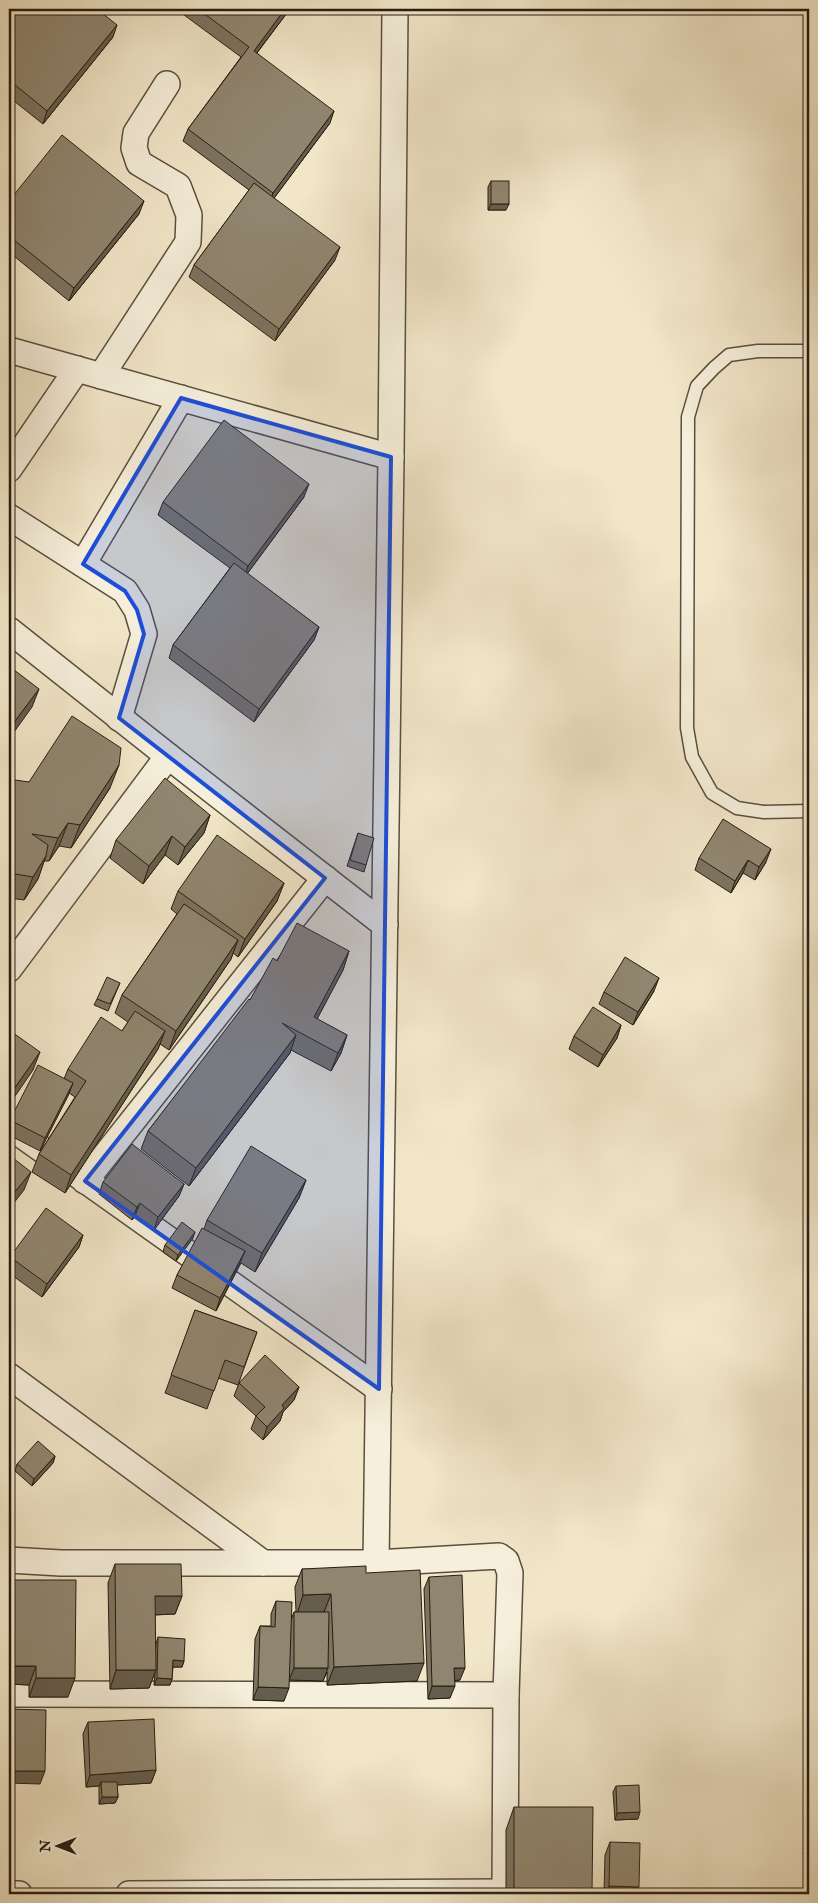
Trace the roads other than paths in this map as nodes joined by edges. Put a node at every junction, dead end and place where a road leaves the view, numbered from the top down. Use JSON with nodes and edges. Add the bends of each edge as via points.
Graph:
{"nodes":[{"id":1,"x":395,"y":9,"type":"edge"},
{"id":2,"x":167,"y":84,"type":"dead end"},
{"id":3,"x":9,"y":350,"type":"edge"},
{"id":4,"x":809,"y":351,"type":"edge"},
{"id":5,"x":89,"y":373,"type":"junction"},
{"id":6,"x":181,"y":398,"type":"junction"},
{"id":7,"x":392,"y":457,"type":"junction"},
{"id":8,"x":9,"y":469,"type":"edge"},
{"id":9,"x":9,"y":517,"type":"edge"},
{"id":10,"x":83,"y":564,"type":"junction"},
{"id":11,"x":9,"y":630,"type":"edge"},
{"id":12,"x":119,"y":718,"type":"junction"},
{"id":13,"x":168,"y":756,"type":"junction"},
{"id":14,"x":809,"y":812,"type":"edge"},
{"id":15,"x":325,"y":878,"type":"junction"},
{"id":16,"x":385,"y":925,"type":"junction"},
{"id":17,"x":9,"y":969,"type":"edge"},
{"id":18,"x":9,"y":1126,"type":"edge"},
{"id":19,"x":85,"y":1181,"type":"junction"},
{"id":20,"x":9,"y":1376,"type":"edge"},
{"id":21,"x":378,"y":1389,"type":"junction"},
{"id":22,"x":9,"y":1560,"type":"edge"},
{"id":23,"x":264,"y":1563,"type":"junction"},
{"id":24,"x":376,"y":1563,"type":"junction"},
{"id":25,"x":9,"y":1694,"type":"edge"},
{"id":26,"x":506,"y":1695,"type":"junction"},
{"id":27,"x":289,"y":1893,"type":"edge"},
{"id":28,"x":505,"y":1893,"type":"edge"},
{"id":29,"x":9,"y":1894,"type":"edge"},
{"id":30,"x":19,"y":1894,"type":"edge"},
{"id":31,"x":129,"y":1894,"type":"edge"}],
"edges":[{"from":1,"to":7,"type":"street"},
{"from":2,"to":5,"type":"street","via":[[136,134],[134,148],[139,163],[178,186],[189,215],[188,242]]},
{"from":3,"to":5,"type":"street"},
{"from":4,"to":14,"type":"lane","via":[[758,351],[729,355],[697,386],[688,417],[687,728],[692,758],[712,793],[737,808]]},
{"from":5,"to":6,"type":"street"},
{"from":5,"to":8,"type":"street"},
{"from":6,"to":7,"type":"street"},
{"from":6,"to":10,"type":"street"},
{"from":7,"to":16,"type":"street"},
{"from":9,"to":10,"type":"street"},
{"from":10,"to":12,"type":"street","via":[[125,591],[138,610],[144,634]]},
{"from":11,"to":12,"type":"street"},
{"from":12,"to":13,"type":"street"},
{"from":13,"to":15,"type":"street"},
{"from":13,"to":17,"type":"street"},
{"from":15,"to":16,"type":"street"},
{"from":15,"to":19,"type":"street"},
{"from":16,"to":21,"type":"street"},
{"from":18,"to":19,"type":"street"},
{"from":19,"to":21,"type":"street"},
{"from":20,"to":23,"type":"street"},
{"from":21,"to":24,"type":"street"},
{"from":22,"to":23,"type":"street"},
{"from":23,"to":24,"type":"street"},
{"from":24,"to":26,"type":"street","via":[[499,1556],[506,1561],[510,1573]]},
{"from":25,"to":26,"type":"street"},
{"from":26,"to":28,"type":"street"},
{"from":27,"to":28,"type":"street"},
{"from":27,"to":31,"type":"street"},
{"from":29,"to":30,"type":"street"}]}
